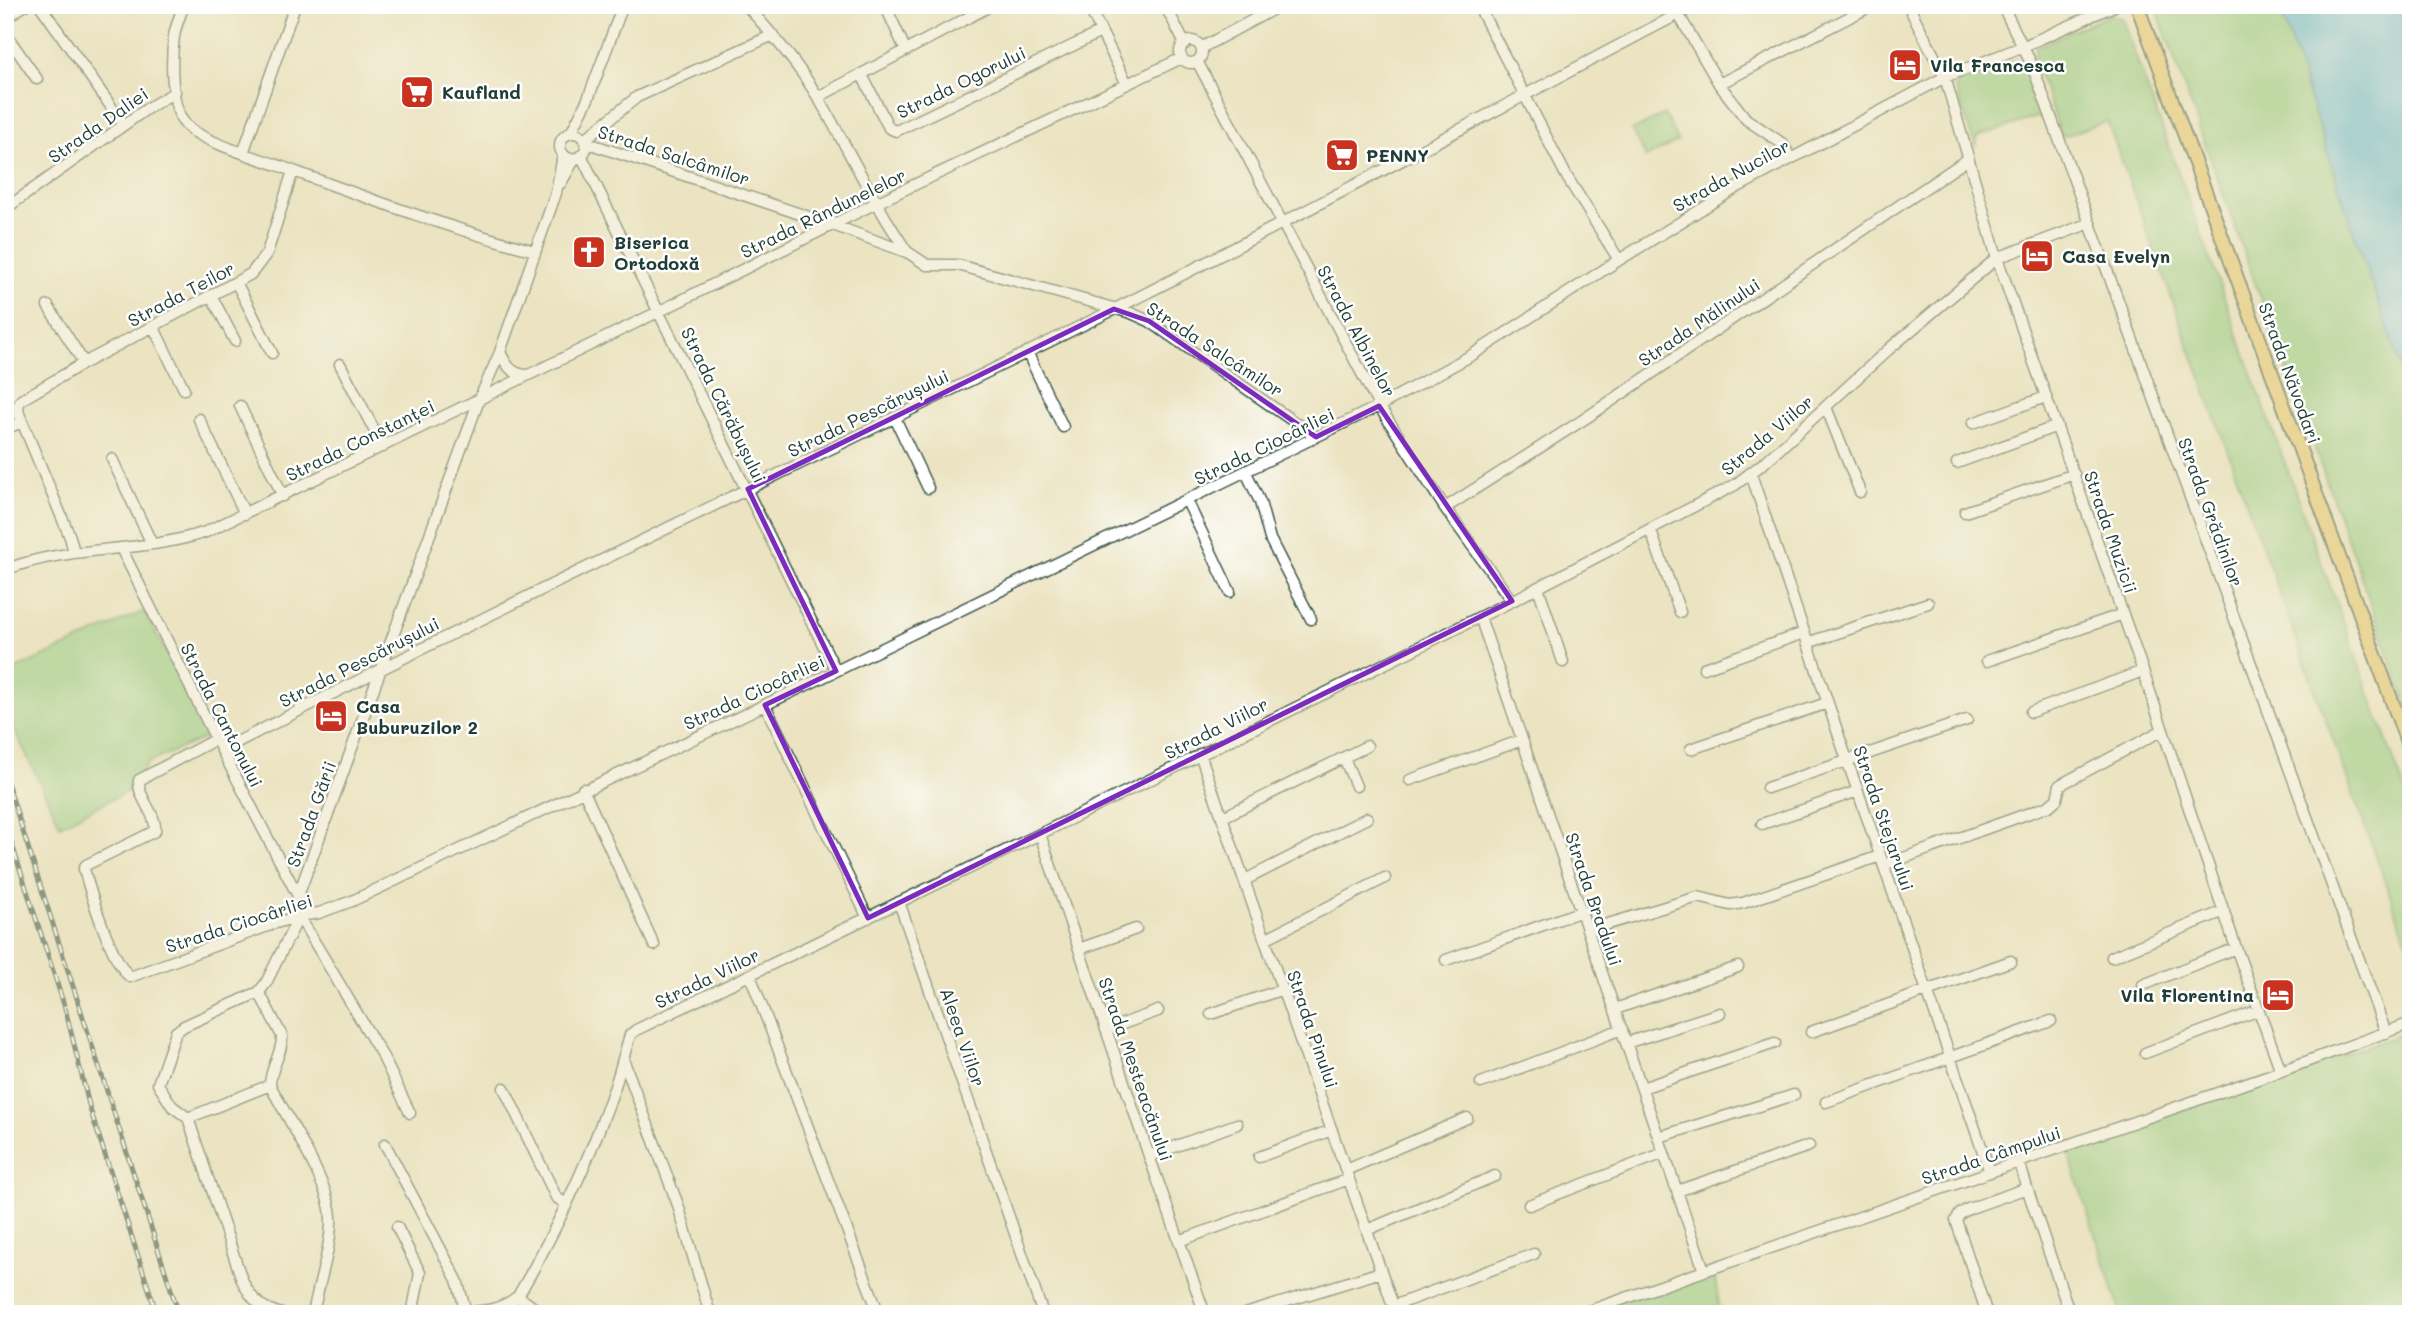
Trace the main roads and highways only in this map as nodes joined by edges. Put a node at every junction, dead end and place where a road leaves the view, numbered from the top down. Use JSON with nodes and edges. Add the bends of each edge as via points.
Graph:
{"nodes":[{"id":1,"x":2137,"y":5,"type":"edge"},
{"id":2,"x":2411,"y":753,"type":"edge"}],
"edges":[{"from":1,"to":2,"type":"main road","name":"Strada Năvodari"}]}
